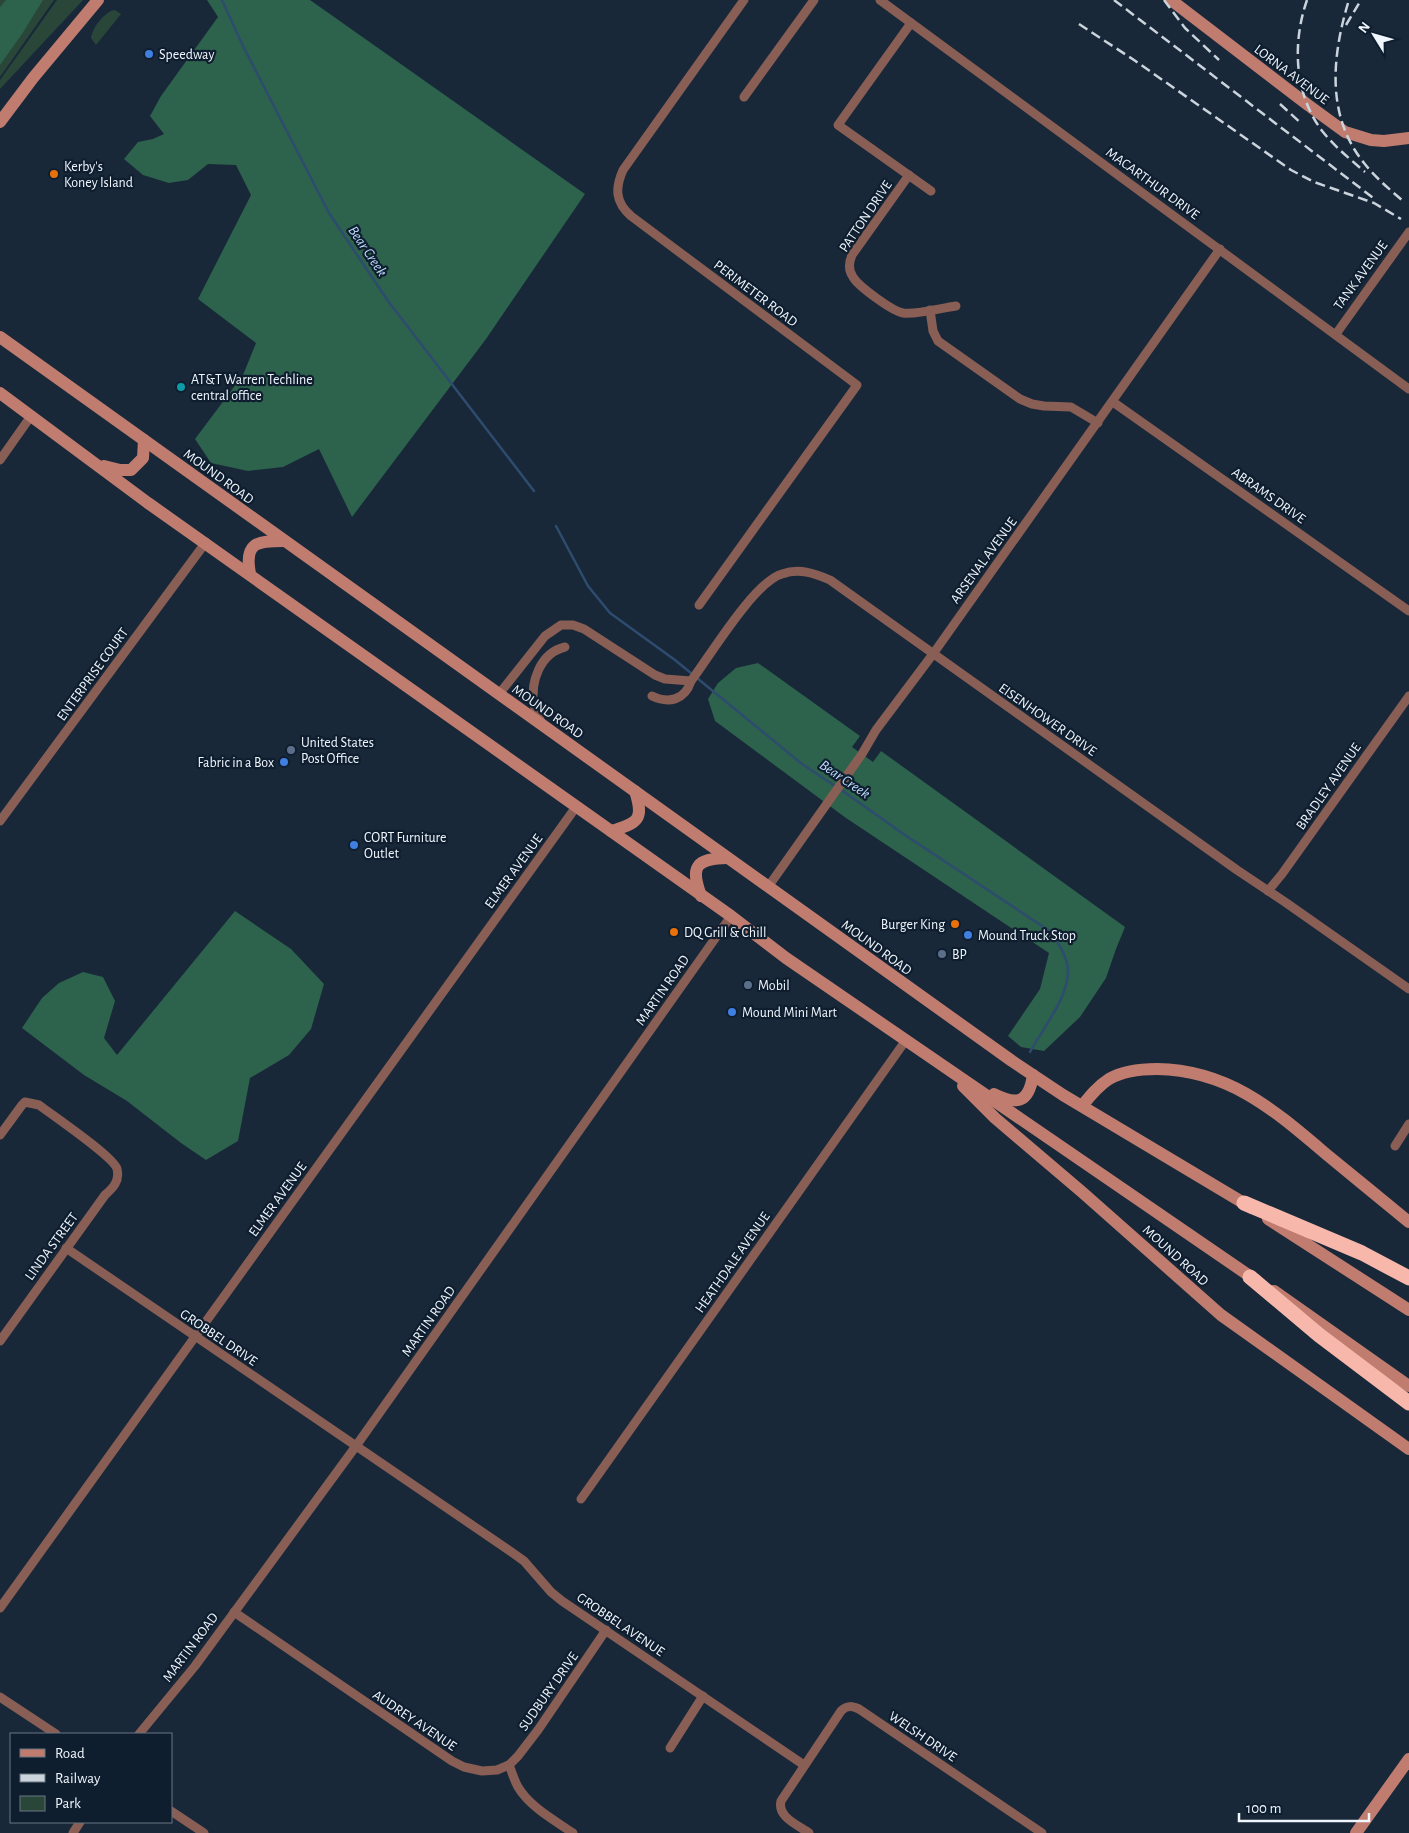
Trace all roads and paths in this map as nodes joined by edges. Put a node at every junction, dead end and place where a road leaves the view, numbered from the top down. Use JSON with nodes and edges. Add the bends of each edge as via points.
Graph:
{"nodes":[{"id":1,"x":98,"y":0,"type":"edge"},
{"id":2,"x":744,"y":0,"type":"edge"},
{"id":3,"x":814,"y":0,"type":"edge"},
{"id":4,"x":880,"y":0,"type":"edge"},
{"id":5,"x":1170,"y":0,"type":"edge"},
{"id":6,"x":912,"y":23,"type":"junction"},
{"id":7,"x":744,"y":97,"type":"dead end"},
{"id":8,"x":0,"y":122,"type":"edge"},
{"id":9,"x":1409,"y":138,"type":"edge"},
{"id":10,"x":909,"y":175,"type":"junction"},
{"id":11,"x":932,"y":191,"type":"dead end"},
{"id":12,"x":1409,"y":232,"type":"edge"},
{"id":13,"x":1220,"y":249,"type":"junction"},
{"id":14,"x":956,"y":306,"type":"dead end"},
{"id":15,"x":930,"y":310,"type":"junction"},
{"id":16,"x":1336,"y":334,"type":"junction"},
{"id":17,"x":0,"y":337,"type":"edge"},
{"id":18,"x":1409,"y":389,"type":"edge"},
{"id":19,"x":0,"y":393,"type":"edge"},
{"id":20,"x":1113,"y":402,"type":"junction"},
{"id":21,"x":31,"y":416,"type":"junction"},
{"id":22,"x":1098,"y":424,"type":"junction"},
{"id":23,"x":144,"y":440,"type":"junction"},
{"id":24,"x":0,"y":460,"type":"edge"},
{"id":25,"x":94,"y":463,"type":"junction"},
{"id":26,"x":284,"y":541,"type":"junction"},
{"id":27,"x":206,"y":542,"type":"junction"},
{"id":28,"x":250,"y":574,"type":"junction"},
{"id":29,"x":699,"y":605,"type":"dead end"},
{"id":30,"x":1409,"y":611,"type":"edge"},
{"id":31,"x":565,"y":647,"type":"dead end"},
{"id":32,"x":933,"y":654,"type":"junction"},
{"id":33,"x":690,"y":681,"type":"junction"},
{"id":34,"x":499,"y":694,"type":"junction"},
{"id":35,"x":652,"y":696,"type":"dead end"},
{"id":36,"x":1409,"y":696,"type":"edge"},
{"id":37,"x":542,"y":724,"type":"junction"},
{"id":38,"x":635,"y":791,"type":"junction"},
{"id":39,"x":576,"y":807,"type":"junction"},
{"id":40,"x":0,"y":821,"type":"edge"},
{"id":41,"x":611,"y":831,"type":"junction"},
{"id":42,"x":727,"y":858,"type":"junction"},
{"id":43,"x":768,"y":887,"type":"junction"},
{"id":44,"x":1268,"y":890,"type":"junction"},
{"id":45,"x":701,"y":896,"type":"junction"},
{"id":46,"x":731,"y":916,"type":"junction"},
{"id":47,"x":1409,"y":990,"type":"edge"},
{"id":48,"x":906,"y":1040,"type":"junction"},
{"id":49,"x":940,"y":1064,"type":"junction"},
{"id":50,"x":1033,"y":1075,"type":"junction"},
{"id":51,"x":963,"y":1079,"type":"junction"},
{"id":52,"x":1082,"y":1106,"type":"junction"},
{"id":53,"x":1409,"y":1124,"type":"edge"},
{"id":54,"x":0,"y":1135,"type":"edge"},
{"id":55,"x":1395,"y":1146,"type":"dead end"},
{"id":56,"x":1244,"y":1203,"type":"junction"},
{"id":57,"x":1409,"y":1222,"type":"edge"},
{"id":58,"x":66,"y":1248,"type":"junction"},
{"id":59,"x":1250,"y":1277,"type":"junction"},
{"id":60,"x":1409,"y":1278,"type":"edge"},
{"id":61,"x":1409,"y":1310,"type":"edge"},
{"id":62,"x":194,"y":1337,"type":"junction"},
{"id":63,"x":0,"y":1341,"type":"edge"},
{"id":64,"x":1409,"y":1386,"type":"edge"},
{"id":65,"x":1409,"y":1403,"type":"edge"},
{"id":66,"x":356,"y":1446,"type":"junction"},
{"id":67,"x":1409,"y":1449,"type":"edge"},
{"id":68,"x":581,"y":1499,"type":"dead end"},
{"id":69,"x":0,"y":1608,"type":"edge"},
{"id":70,"x":234,"y":1612,"type":"junction"},
{"id":71,"x":606,"y":1630,"type":"junction"},
{"id":72,"x":703,"y":1696,"type":"junction"},
{"id":73,"x":0,"y":1697,"type":"edge"},
{"id":74,"x":54,"y":1733,"type":"edge"},
{"id":75,"x":140,"y":1733,"type":"edge"},
{"id":76,"x":670,"y":1748,"type":"dead end"},
{"id":77,"x":1409,"y":1759,"type":"edge"},
{"id":78,"x":509,"y":1764,"type":"junction"},
{"id":79,"x":804,"y":1764,"type":"junction"},
{"id":80,"x":172,"y":1812,"type":"edge"},
{"id":81,"x":204,"y":1833,"type":"edge"},
{"id":82,"x":573,"y":1833,"type":"edge"},
{"id":83,"x":809,"y":1833,"type":"edge"},
{"id":84,"x":1042,"y":1833,"type":"edge"},
{"id":85,"x":1356,"y":1833,"type":"edge"}],
"edges":[{"from":1,"to":8,"type":"main road"},
{"from":2,"to":29,"type":"street","name":"PERIMETER ROAD","via":[[623,170],[617,185],[618,200],[631,216],[857,385]]},
{"from":3,"to":7,"type":"street"},
{"from":4,"to":6,"type":"street","name":"MACARTHUR DRIVE"},
{"from":5,"to":9,"type":"main road","name":"LORNA AVENUE","via":[[1345,132],[1371,140]]},
{"from":6,"to":10,"type":"street","name":"PATTON DRIVE","via":[[838,126]]},
{"from":6,"to":13,"type":"street","name":"MACARTHUR DRIVE"},
{"from":10,"to":11,"type":"street","name":"PATTON DRIVE"},
{"from":10,"to":15,"type":"street","name":"PATTON DRIVE","via":[[852,255],[850,269],[856,282],[898,311]]},
{"from":12,"to":16,"type":"street","name":"TANK AVENUE"},
{"from":13,"to":16,"type":"street","name":"MACARTHUR DRIVE"},
{"from":13,"to":20,"type":"street","name":"ARSENAL AVENUE"},
{"from":14,"to":15,"type":"street","name":"PATTON DRIVE"},
{"from":15,"to":22,"type":"street","via":[[938,341],[1009,392],[1037,405],[1071,406]]},
{"from":16,"to":18,"type":"street","name":"MACARTHUR DRIVE"},
{"from":17,"to":23,"type":"main road","name":"MOUND ROAD"},
{"from":19,"to":21,"type":"main road","name":"MOUND ROAD"},
{"from":20,"to":22,"type":"street","name":"ARSENAL AVENUE"},
{"from":20,"to":30,"type":"street","name":"ABRAMS DRIVE"},
{"from":21,"to":24,"type":"street"},
{"from":21,"to":25,"type":"main road","name":"MOUND ROAD"},
{"from":22,"to":32,"type":"street","name":"ARSENAL AVENUE"},
{"from":23,"to":25,"type":"main road","via":[[143,458],[131,470]]},
{"from":23,"to":26,"type":"main road","name":"MOUND ROAD"},
{"from":25,"to":27,"type":"main road","name":"MOUND ROAD"},
{"from":26,"to":28,"type":"main road","via":[[265,541],[254,546],[247,560]]},
{"from":26,"to":34,"type":"main road","name":"MOUND ROAD"},
{"from":27,"to":28,"type":"main road","name":"MOUND ROAD"},
{"from":27,"to":40,"type":"street","name":"ENTERPRISE COURT"},
{"from":28,"to":39,"type":"main road","name":"MOUND ROAD"},
{"from":31,"to":37,"type":"street","via":[[541,663],[534,685],[534,705]]},
{"from":32,"to":33,"type":"street","name":"EISENHOWER DRIVE","via":[[830,580],[799,571],[780,574],[764,585]]},
{"from":32,"to":43,"type":"street","name":"ARSENAL AVENUE","via":[[876,730]]},
{"from":32,"to":44,"type":"street","name":"EISENHOWER DRIVE"},
{"from":33,"to":34,"type":"street","via":[[655,675],[584,629],[567,624],[545,636]]},
{"from":33,"to":35,"type":"street","name":"EISENHOWER DRIVE","via":[[688,690],[676,699],[664,701]]},
{"from":34,"to":37,"type":"main road","name":"MOUND ROAD"},
{"from":36,"to":44,"type":"street","name":"BRADLEY AVENUE"},
{"from":37,"to":38,"type":"main road","name":"MOUND ROAD"},
{"from":38,"to":41,"type":"main road","via":[[640,807],[638,818]]},
{"from":38,"to":42,"type":"main road","name":"MOUND ROAD"},
{"from":39,"to":41,"type":"main road","name":"MOUND ROAD"},
{"from":39,"to":62,"type":"street","name":"ELMER AVENUE"},
{"from":41,"to":45,"type":"main road","name":"MOUND ROAD"},
{"from":42,"to":43,"type":"main road","name":"MOUND ROAD"},
{"from":42,"to":45,"type":"main road","via":[[712,858],[698,867],[695,879]]},
{"from":43,"to":50,"type":"main road","name":"MOUND ROAD"},
{"from":44,"to":47,"type":"street","name":"EISENHOWER DRIVE"},
{"from":45,"to":46,"type":"main road","name":"MOUND ROAD"},
{"from":46,"to":48,"type":"main road","name":"MOUND ROAD"},
{"from":46,"to":66,"type":"street","name":"MARTIN ROAD"},
{"from":48,"to":49,"type":"main road","name":"MOUND ROAD"},
{"from":48,"to":68,"type":"street","name":"HEATHDALE AVENUE"},
{"from":49,"to":51,"type":"main road","name":"MOUND ROAD"},
{"from":49,"to":67,"type":"main road","name":"MOUND ROAD","via":[[995,1118],[1221,1315]]},
{"from":50,"to":51,"type":"main road","via":[[1031,1089],[1018,1101],[1007,1100]]},
{"from":50,"to":52,"type":"main road","name":"MOUND ROAD"},
{"from":51,"to":59,"type":"main road","name":"MOUND ROAD"},
{"from":52,"to":56,"type":"main road","name":"MOUND ROAD"},
{"from":52,"to":57,"type":"main road","via":[[1107,1080],[1133,1071],[1171,1070],[1216,1080],[1270,1108]]},
{"from":53,"to":55,"type":"street"},
{"from":54,"to":58,"type":"street","name":"LINDA STREET","via":[[25,1102],[39,1106],[116,1165],[118,1179],[113,1188],[104,1195]]},
{"from":56,"to":60,"type":"highway","via":[[1362,1253]]},
{"from":56,"to":61,"type":"main road","name":"MOUND ROAD"},
{"from":58,"to":62,"type":"street","name":"GROBBEL DRIVE"},
{"from":58,"to":63,"type":"street","name":"LINDA STREET"},
{"from":59,"to":64,"type":"main road","name":"MOUND ROAD","via":[[1283,1296]]},
{"from":59,"to":65,"type":"highway","via":[[1319,1335]]},
{"from":62,"to":66,"type":"street","name":"GROBBEL DRIVE"},
{"from":62,"to":69,"type":"street","name":"ELMER AVENUE"},
{"from":66,"to":70,"type":"street","name":"MARTIN ROAD"},
{"from":66,"to":71,"type":"street","name":"GROBBEL AVENUE","via":[[510,1550],[556,1597]]},
{"from":70,"to":75,"type":"street","name":"MARTIN ROAD"},
{"from":70,"to":78,"type":"street","name":"AUDREY AVENUE","via":[[452,1761],[482,1771],[497,1770]]},
{"from":71,"to":72,"type":"street","name":"GROBBEL AVENUE"},
{"from":71,"to":78,"type":"street","name":"SUDBURY DRIVE","via":[[538,1730]]},
{"from":72,"to":76,"type":"street"},
{"from":72,"to":79,"type":"street","name":"GROBBEL AVENUE"},
{"from":73,"to":74,"type":"street"},
{"from":77,"to":85,"type":"main road"},
{"from":78,"to":82,"type":"street","via":[[524,1796]]},
{"from":79,"to":83,"type":"street","via":[[782,1798],[780,1808],[784,1816]]},
{"from":79,"to":84,"type":"street","name":"WELSH DRIVE","via":[[841,1710],[854,1707]]},
{"from":80,"to":81,"type":"street"}]}
